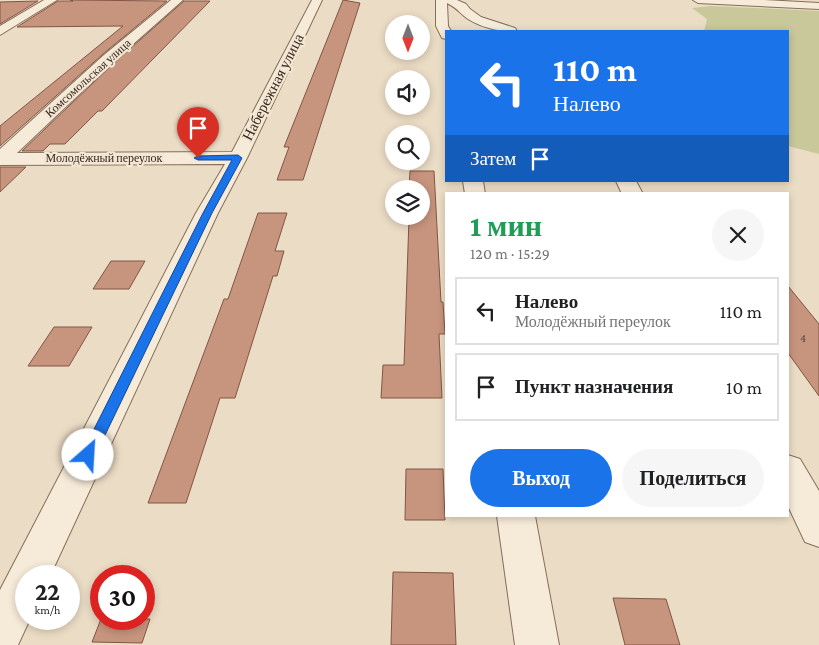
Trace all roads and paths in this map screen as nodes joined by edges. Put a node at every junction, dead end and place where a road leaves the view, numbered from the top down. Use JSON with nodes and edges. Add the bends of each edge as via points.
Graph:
{"nodes":[{"id":1,"x":52,"y":0,"type":"edge"},
{"id":2,"x":178,"y":0,"type":"edge"},
{"id":3,"x":317,"y":0,"type":"edge"},
{"id":4,"x":441,"y":0,"type":"edge"},
{"id":5,"x":448,"y":0,"type":"edge"},
{"id":6,"x":698,"y":0,"type":"edge"},
{"id":7,"x":819,"y":6,"type":"edge"},
{"id":8,"x":509,"y":30,"type":"edge"},
{"id":9,"x":0,"y":31,"type":"edge"},
{"id":10,"x":445,"y":33,"type":"edge"},
{"id":11,"x":238,"y":158,"type":"junction"},
{"id":12,"x":0,"y":159,"type":"edge"},
{"id":13,"x":789,"y":474,"type":"edge"},
{"id":14,"x":516,"y":517,"type":"edge"},
{"id":15,"x":819,"y":528,"type":"edge"},
{"id":16,"x":34,"y":565,"type":"edge"},
{"id":17,"x":15,"y":604,"type":"edge"},
{"id":18,"x":0,"y":635,"type":"edge"},
{"id":19,"x":536,"y":645,"type":"edge"}],
"edges":[{"from":1,"to":9,"type":"street"},
{"from":2,"to":12,"type":"street","name":"Комсомольская улица","via":[[116,52]]},
{"from":3,"to":11,"type":"street","name":"Набережная улица"},
{"from":4,"to":10,"type":"street"},
{"from":5,"to":8,"type":"street","via":[[462,6],[474,19]]},
{"from":6,"to":7,"type":"street"},
{"from":11,"to":12,"type":"street","name":"Молодёжный переулок"},
{"from":11,"to":16,"type":"street","name":"Набережная улица","via":[[207,213]]},
{"from":13,"to":15,"type":"street"},
{"from":14,"to":19,"type":"street"},
{"from":17,"to":18,"type":"street"}]}
